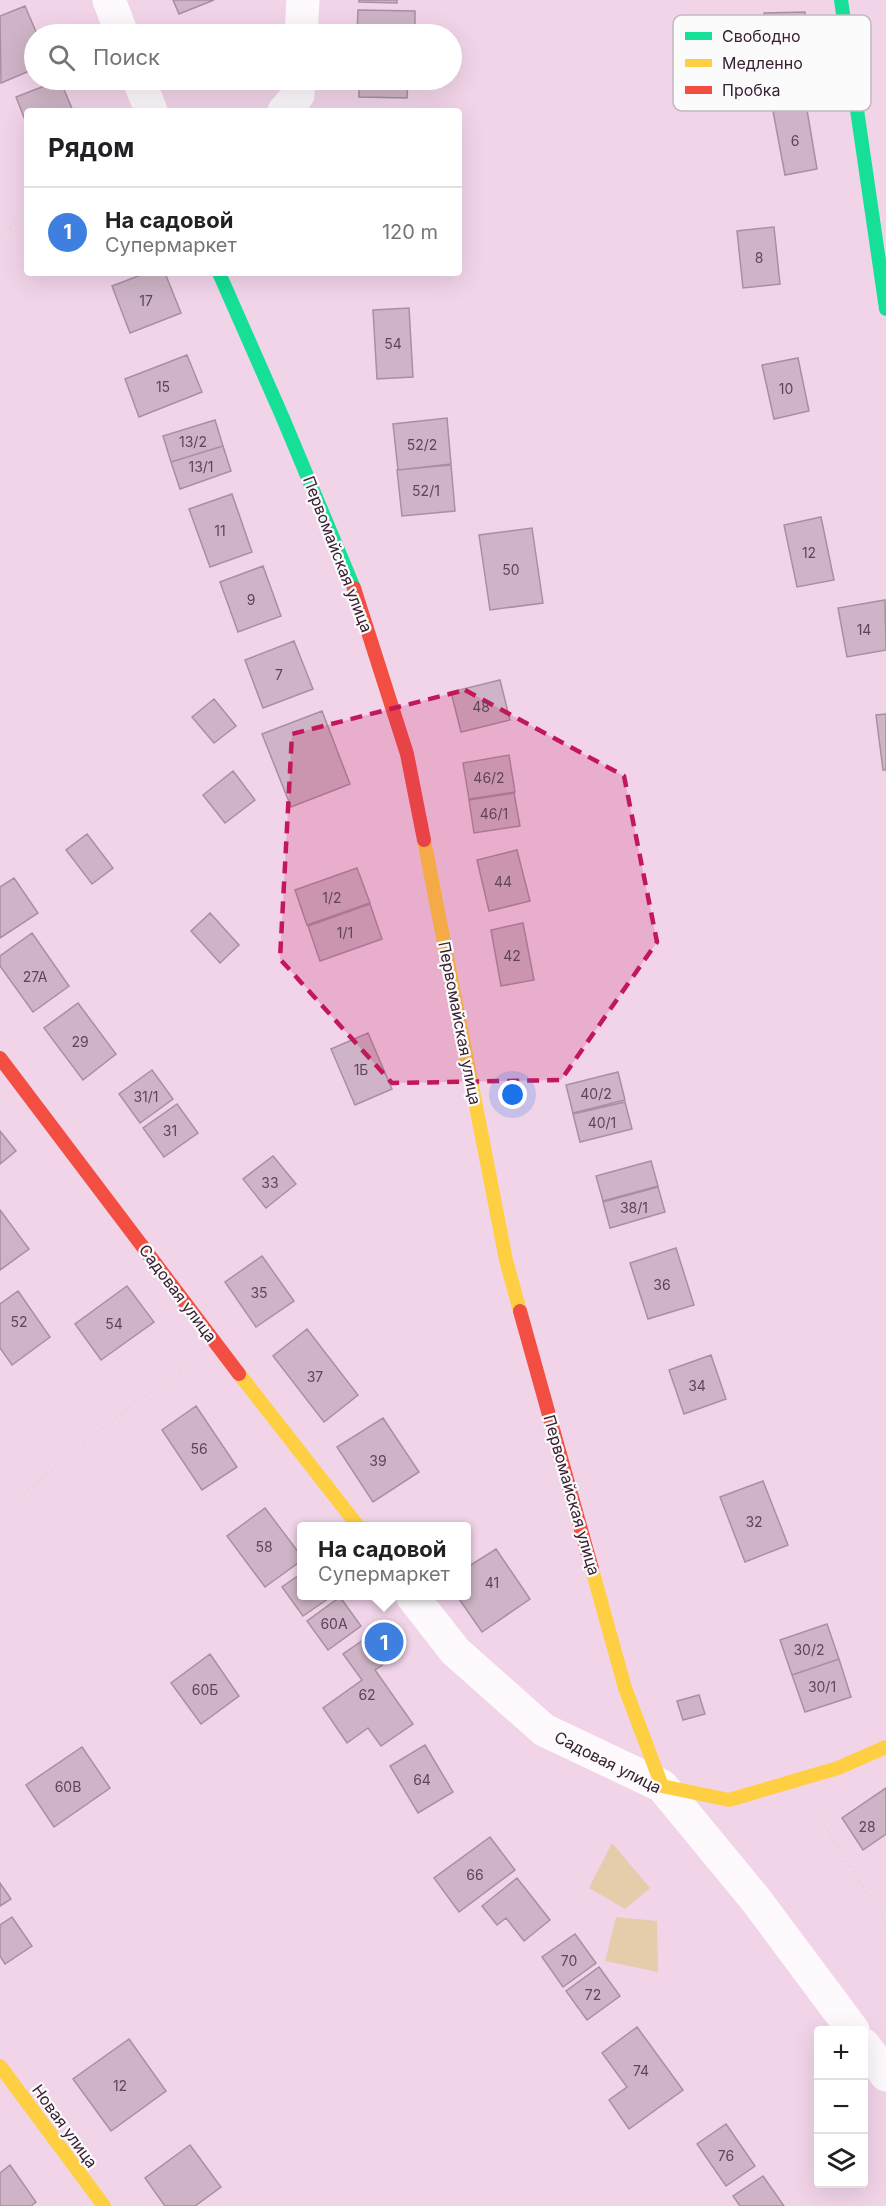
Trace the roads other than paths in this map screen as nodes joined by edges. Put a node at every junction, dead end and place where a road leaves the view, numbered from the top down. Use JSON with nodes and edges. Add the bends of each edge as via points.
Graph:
{"nodes":[{"id":1,"x":109,"y":0,"type":"edge"},
{"id":2,"x":303,"y":0,"type":"edge"},
{"id":3,"x":841,"y":0,"type":"edge"},
{"id":4,"x":843,"y":15,"type":"edge"},
{"id":5,"x":118,"y":24,"type":"edge"},
{"id":6,"x":302,"y":24,"type":"edge"},
{"id":7,"x":143,"y":90,"type":"edge"},
{"id":8,"x":298,"y":90,"type":"edge"},
{"id":9,"x":150,"y":108,"type":"edge"},
{"id":10,"x":287,"y":108,"type":"edge"},
{"id":11,"x":857,"y":111,"type":"edge"},
{"id":12,"x":220,"y":276,"type":"edge"},
{"id":13,"x":886,"y":309,"type":"edge"},
{"id":14,"x":0,"y":1058,"type":"edge"},
{"id":15,"x":354,"y":1522,"type":"edge"},
{"id":16,"x":415,"y":1600,"type":"edge"},
{"id":17,"x":886,"y":1747,"type":"edge"},
{"id":18,"x":662,"y":1786,"type":"junction"},
{"id":19,"x":849,"y":2026,"type":"edge"},
{"id":20,"x":868,"y":2050,"type":"edge"},
{"id":21,"x":0,"y":2066,"type":"edge"},
{"id":22,"x":886,"y":2075,"type":"edge"},
{"id":23,"x":104,"y":2206,"type":"edge"}],
"edges":[{"from":1,"to":5,"type":"street"},
{"from":2,"to":6,"type":"street"},
{"from":3,"to":4,"type":"street"},
{"from":7,"to":9,"type":"street"},
{"from":8,"to":10,"type":"street"},
{"from":11,"to":13,"type":"street"},
{"from":12,"to":18,"type":"street","name":"Первомайская улица","via":[[358,598],[407,754],[506,1260],[625,1688]]},
{"from":14,"to":15,"type":"street","name":"Садовая улица"},
{"from":16,"to":18,"type":"street","name":"Садовая улица","via":[[455,1651],[544,1730]]},
{"from":17,"to":18,"type":"street","via":[[838,1768],[729,1800]]},
{"from":18,"to":19,"type":"street","name":"Садовая улица","via":[[756,1900]]},
{"from":20,"to":22,"type":"street"},
{"from":21,"to":23,"type":"street","name":"Новая улица"}]}
